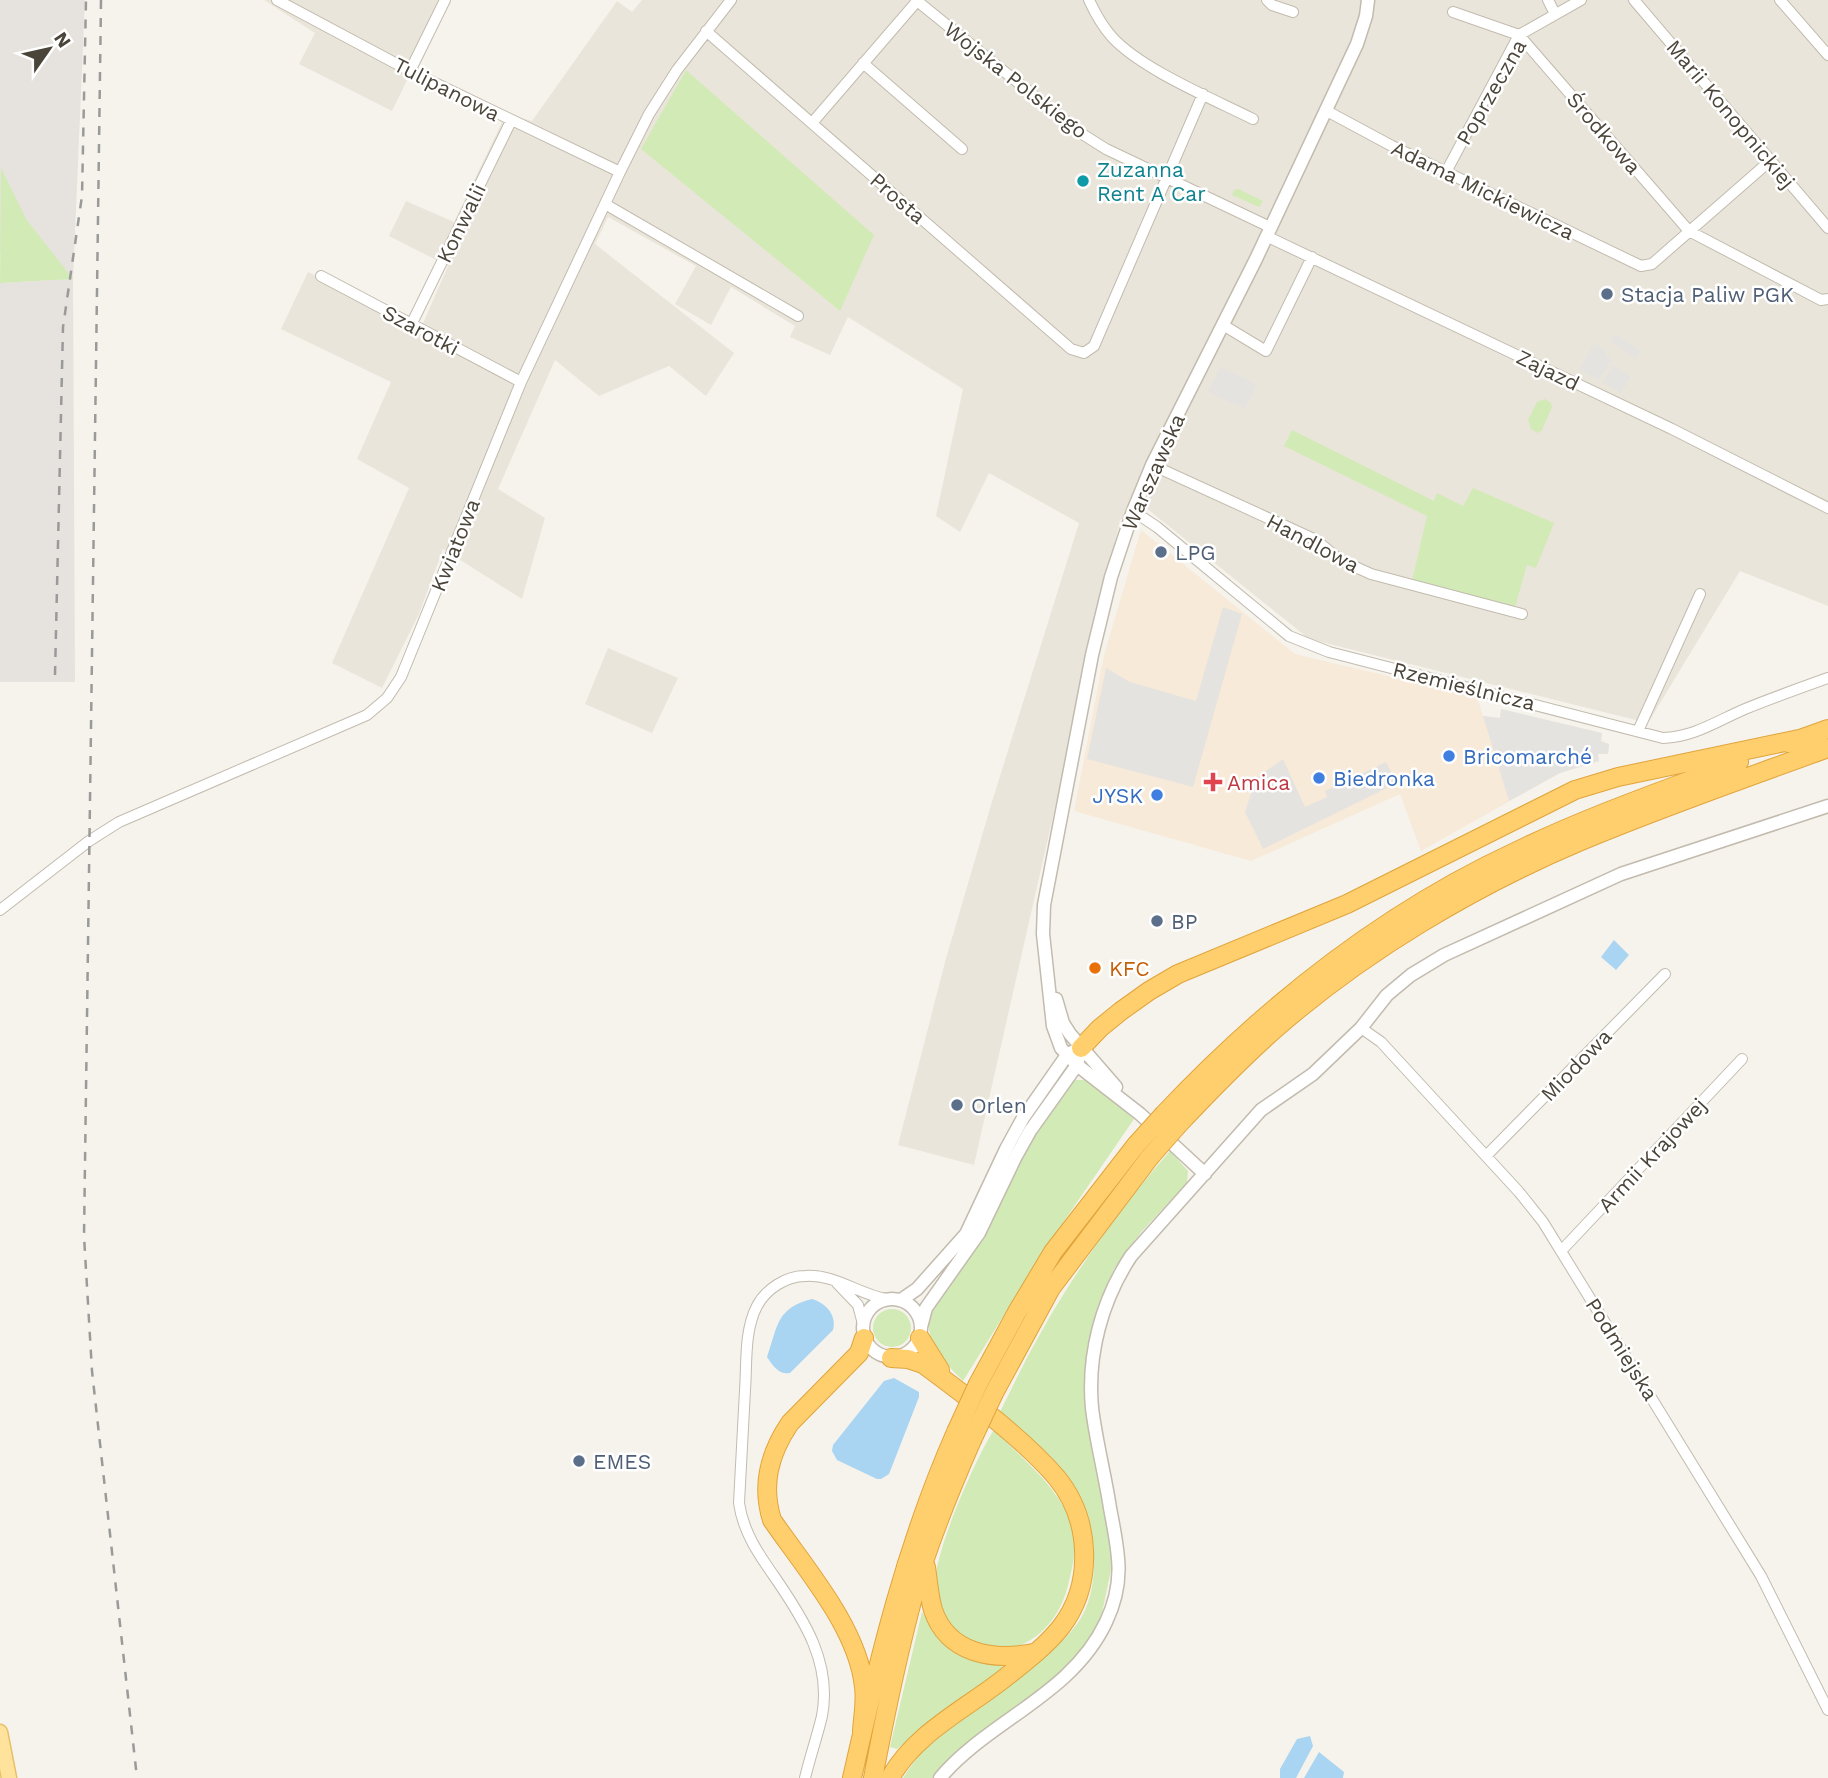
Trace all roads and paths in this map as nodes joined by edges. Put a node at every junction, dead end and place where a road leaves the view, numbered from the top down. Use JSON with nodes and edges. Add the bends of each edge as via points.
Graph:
{"nodes":[{"id":1,"x":277,"y":0,"type":"edge"},
{"id":2,"x":445,"y":0,"type":"edge"},
{"id":3,"x":731,"y":0,"type":"edge"},
{"id":4,"x":917,"y":0,"type":"edge"},
{"id":5,"x":1089,"y":0,"type":"edge"},
{"id":6,"x":1267,"y":0,"type":"edge"},
{"id":7,"x":1368,"y":0,"type":"edge"},
{"id":8,"x":1548,"y":0,"type":"edge"},
{"id":9,"x":1581,"y":0,"type":"edge"},
{"id":10,"x":1634,"y":0,"type":"edge"},
{"id":11,"x":1780,"y":0,"type":"edge"},
{"id":12,"x":1293,"y":12,"type":"dead end"},
{"id":13,"x":1453,"y":12,"type":"dead end"},
{"id":14,"x":1555,"y":14,"type":"junction"},
{"id":15,"x":706,"y":31,"type":"junction"},
{"id":16,"x":1519,"y":35,"type":"junction"},
{"id":17,"x":1828,"y":55,"type":"edge"},
{"id":18,"x":863,"y":63,"type":"junction"},
{"id":19,"x":410,"y":71,"type":"junction"},
{"id":20,"x":1203,"y":94,"type":"junction"},
{"id":21,"x":1325,"y":110,"type":"junction"},
{"id":22,"x":1253,"y":119,"type":"dead end"},
{"id":23,"x":511,"y":121,"type":"junction"},
{"id":24,"x":813,"y":123,"type":"junction"},
{"id":25,"x":962,"y":149,"type":"dead end"},
{"id":26,"x":1771,"y":160,"type":"junction"},
{"id":27,"x":621,"y":172,"type":"junction"},
{"id":28,"x":1446,"y":172,"type":"junction"},
{"id":29,"x":1167,"y":177,"type":"junction"},
{"id":30,"x":605,"y":204,"type":"junction"},
{"id":31,"x":1828,"y":228,"type":"edge"},
{"id":32,"x":1268,"y":231,"type":"junction"},
{"id":33,"x":1689,"y":231,"type":"junction"},
{"id":34,"x":1312,"y":257,"type":"junction"},
{"id":35,"x":321,"y":276,"type":"dead end"},
{"id":36,"x":1828,"y":299,"type":"edge"},
{"id":37,"x":798,"y":316,"type":"dead end"},
{"id":38,"x":411,"y":325,"type":"junction"},
{"id":39,"x":1223,"y":326,"type":"junction"},
{"id":40,"x":521,"y":382,"type":"junction"},
{"id":41,"x":1152,"y":465,"type":"junction"},
{"id":42,"x":1828,"y":508,"type":"edge"},
{"id":43,"x":1133,"y":510,"type":"junction"},
{"id":44,"x":1700,"y":594,"type":"dead end"},
{"id":45,"x":1522,"y":614,"type":"dead end"},
{"id":46,"x":1828,"y":678,"type":"edge"},
{"id":47,"x":1828,"y":729,"type":"edge"},
{"id":48,"x":1638,"y":731,"type":"junction"},
{"id":49,"x":1799,"y":739,"type":"junction"},
{"id":50,"x":1828,"y":748,"type":"edge"},
{"id":51,"x":1828,"y":806,"type":"edge"},
{"id":52,"x":0,"y":911,"type":"edge"},
{"id":53,"x":1665,"y":974,"type":"dead end"},
{"id":54,"x":1361,"y":1028,"type":"junction"},
{"id":55,"x":1075,"y":1056,"type":"junction"},
{"id":56,"x":1742,"y":1059,"type":"dead end"},
{"id":57,"x":1171,"y":1119,"type":"junction"},
{"id":58,"x":1143,"y":1151,"type":"junction"},
{"id":59,"x":1486,"y":1156,"type":"junction"},
{"id":60,"x":1205,"y":1174,"type":"junction"},
{"id":61,"x":1561,"y":1251,"type":"junction"},
{"id":62,"x":834,"y":1280,"type":"junction"},
{"id":63,"x":886,"y":1299,"type":"junction"},
{"id":64,"x":901,"y":1300,"type":"junction"},
{"id":65,"x":863,"y":1331,"type":"junction"},
{"id":66,"x":920,"y":1333,"type":"junction"},
{"id":67,"x":891,"y":1358,"type":"junction"},
{"id":68,"x":951,"y":1384,"type":"junction"},
{"id":69,"x":964,"y":1436,"type":"junction"},
{"id":70,"x":925,"y":1560,"type":"junction"},
{"id":71,"x":1034,"y":1653,"type":"junction"},
{"id":72,"x":1828,"y":1710,"type":"edge"},
{"id":73,"x":0,"y":1731,"type":"edge"},
{"id":74,"x":862,"y":1731,"type":"junction"},
{"id":75,"x":9,"y":1778,"type":"edge"},
{"id":76,"x":805,"y":1778,"type":"edge"},
{"id":77,"x":852,"y":1778,"type":"edge"},
{"id":78,"x":873,"y":1778,"type":"edge"},
{"id":79,"x":890,"y":1778,"type":"edge"},
{"id":80,"x":940,"y":1778,"type":"edge"}],
"edges":[{"from":1,"to":19,"type":"street","name":"Tulipanowa"},
{"from":2,"to":19,"type":"street"},
{"from":3,"to":15,"type":"street","name":"Kwiatowa"},
{"from":4,"to":18,"type":"street"},
{"from":4,"to":29,"type":"street","name":"Wojska Polskiego","via":[[1079,132]]},
{"from":5,"to":20,"type":"street","via":[[1112,37],[1133,56]]},
{"from":6,"to":12,"type":"street"},
{"from":7,"to":21,"type":"street","name":"Warszawska","via":[[1357,44]]},
{"from":8,"to":14,"type":"street"},
{"from":9,"to":14,"type":"street","name":"Poprzeczna"},
{"from":10,"to":26,"type":"street","name":"Marii Konopnickiej"},
{"from":11,"to":17,"type":"street"},
{"from":13,"to":16,"type":"street"},
{"from":14,"to":16,"type":"street","name":"Poprzeczna"},
{"from":15,"to":24,"type":"street","name":"Prosta"},
{"from":15,"to":27,"type":"street","name":"Kwiatowa","via":[[649,114]]},
{"from":16,"to":28,"type":"street","name":"Poprzeczna"},
{"from":16,"to":33,"type":"street","name":"Środkowa"},
{"from":18,"to":24,"type":"street"},
{"from":18,"to":25,"type":"street"},
{"from":19,"to":23,"type":"street","name":"Tulipanowa"},
{"from":20,"to":22,"type":"street"},
{"from":20,"to":29,"type":"street"},
{"from":21,"to":28,"type":"street","name":"Adama Mickiewicza"},
{"from":21,"to":32,"type":"street","name":"Warszawska"},
{"from":23,"to":27,"type":"street","name":"Tulipanowa"},
{"from":23,"to":38,"type":"street","name":"Konwalii"},
{"from":24,"to":29,"type":"street","name":"Prosta","via":[[1071,349],[1084,352],[1094,346]]},
{"from":26,"to":31,"type":"street","name":"Marii Konopnickiej"},
{"from":26,"to":33,"type":"street"},
{"from":27,"to":30,"type":"street","name":"Kwiatowa"},
{"from":28,"to":33,"type":"street","name":"Adama Mickiewicza","via":[[1642,266],[1652,264]]},
{"from":29,"to":32,"type":"street","name":"Wojska Polskiego"},
{"from":30,"to":37,"type":"street"},
{"from":30,"to":40,"type":"street","name":"Kwiatowa"},
{"from":32,"to":34,"type":"street","name":"Zajazd"},
{"from":32,"to":39,"type":"street","name":"Warszawska"},
{"from":33,"to":36,"type":"street","via":[[1821,300]]},
{"from":34,"to":39,"type":"street","via":[[1266,351]]},
{"from":34,"to":42,"type":"street","name":"Zajazd"},
{"from":35,"to":38,"type":"street","name":"Szarotki"},
{"from":38,"to":40,"type":"street","name":"Szarotki"},
{"from":39,"to":41,"type":"street","name":"Warszawska"},
{"from":40,"to":52,"type":"street","name":"Kwiatowa","via":[[401,677],[387,698],[367,715],[119,822]]},
{"from":41,"to":43,"type":"street","name":"Warszawska"},
{"from":41,"to":45,"type":"street","name":"Handlowa","via":[[1316,540],[1340,560],[1371,574]]},
{"from":43,"to":48,"type":"street","name":"Rzemieślnicza","via":[[1289,636],[1329,652]]},
{"from":43,"to":55,"type":"street","name":"Warszawska","via":[[1092,655],[1043,914],[1049,975]]},
{"from":44,"to":48,"type":"street"},
{"from":46,"to":48,"type":"street","name":"Rzemieślnicza","via":[[1681,738]]},
{"from":47,"to":49,"type":"highway"},
{"from":49,"to":55,"type":"highway","via":[[1575,790],[1378,889],[1178,974],[1121,1011]]},
{"from":49,"to":57,"type":"highway","via":[[1515,851],[1411,909],[1302,985],[1211,1065]]},
{"from":50,"to":57,"type":"highway","via":[[1579,842],[1430,919],[1346,974]]},
{"from":51,"to":54,"type":"street","via":[[1621,874],[1444,955],[1387,995]]},
{"from":53,"to":59,"type":"street","name":"Miodowa"},
{"from":54,"to":59,"type":"street","name":"Podmiejska","via":[[1381,1042]]},
{"from":54,"to":60,"type":"street","via":[[1313,1074],[1261,1110]]},
{"from":55,"to":60,"type":"street","name":"Warszawska"},
{"from":55,"to":64,"type":"street","via":[[1017,1128],[966,1234],[918,1289]]},
{"from":55,"to":66,"type":"street","via":[[1016,1156],[979,1233],[926,1308]]},
{"from":56,"to":61,"type":"street","name":"Armii Krajowej"},
{"from":57,"to":58,"type":"highway","bridge":true},
{"from":58,"to":69,"type":"highway","bridge":true,"via":[[1051,1288],[995,1393]]},
{"from":58,"to":69,"type":"highway","bridge":true,"via":[[1053,1252],[978,1384]]},
{"from":59,"to":61,"type":"street","name":"Podmiejska","via":[[1534,1210]]},
{"from":60,"to":80,"type":"street","via":[[1131,1256],[1116,1279],[1098,1329],[1092,1408],[1120,1562],[1106,1622],[1065,1678]]},
{"from":61,"to":72,"type":"street","name":"Podmiejska","via":[[1761,1576]]},
{"from":62,"to":63,"type":"street","via":[[867,1296]]},
{"from":62,"to":65,"type":"street","via":[[858,1305]]},
{"from":62,"to":76,"type":"street","via":[[808,1275],[780,1283],[758,1304],[748,1347],[741,1517],[759,1555],[803,1618],[818,1650],[822,1673],[822,1714]]},
{"from":63,"to":64,"type":"street"},
{"from":63,"to":65,"type":"street","via":[[871,1308]]},
{"from":64,"to":66,"type":"street","via":[[915,1310]]},
{"from":65,"to":67,"type":"street","via":[[875,1352]]},
{"from":65,"to":74,"type":"highway","via":[[859,1353],[790,1423],[767,1473],[772,1520],[840,1618],[854,1647],[864,1689]]},
{"from":66,"to":67,"type":"street","via":[[908,1353]]},
{"from":66,"to":68,"type":"highway","via":[[928,1354]]},
{"from":67,"to":68,"type":"highway","via":[[923,1364]]},
{"from":68,"to":71,"type":"highway","via":[[1049,1470],[1078,1514],[1085,1555],[1078,1596],[1063,1625]]},
{"from":69,"to":70,"type":"highway","via":[[953,1483]]},
{"from":69,"to":74,"type":"highway","via":[[937,1473],[905,1564]]},
{"from":70,"to":71,"type":"highway","via":[[934,1611],[946,1633],[984,1655],[1009,1658]]},
{"from":70,"to":78,"type":"highway","via":[[888,1699]]},
{"from":71,"to":79,"type":"highway","via":[[934,1729]]},
{"from":73,"to":75,"type":"main road"},
{"from":74,"to":77,"type":"highway"}]}
